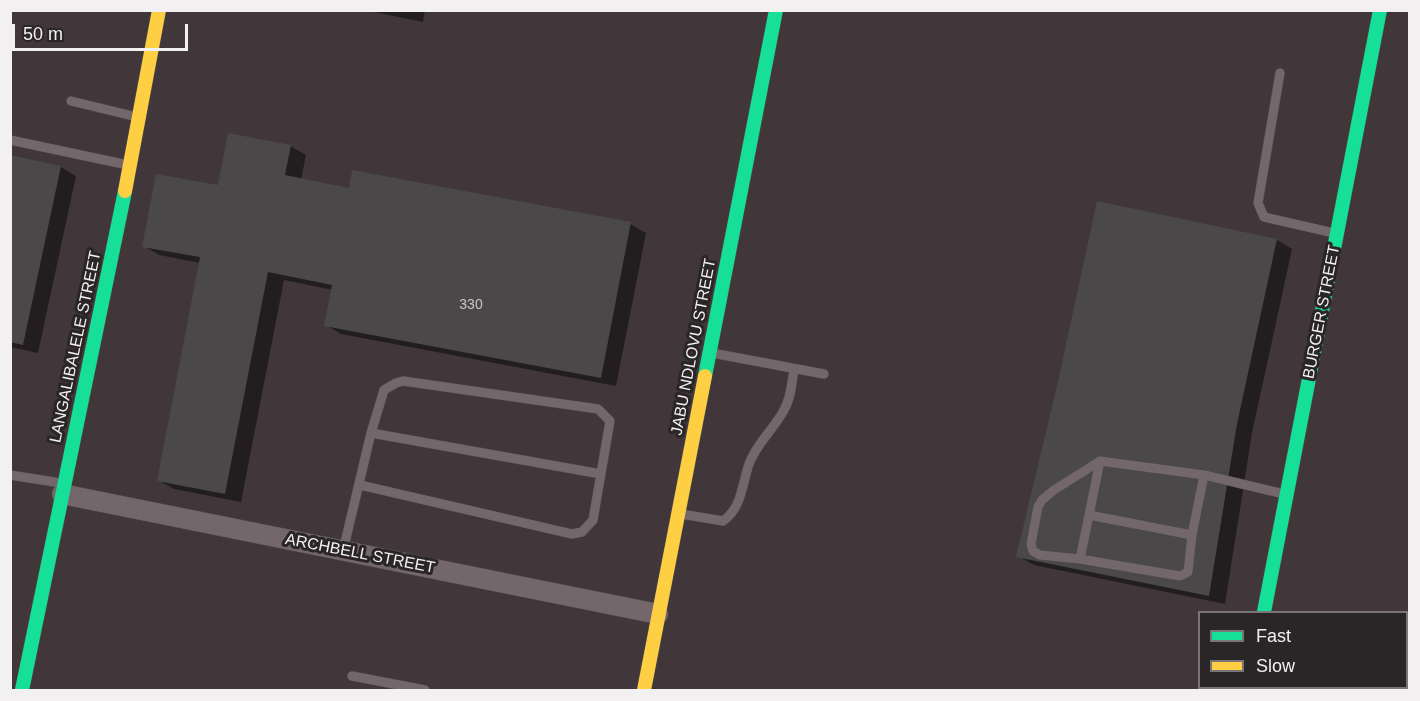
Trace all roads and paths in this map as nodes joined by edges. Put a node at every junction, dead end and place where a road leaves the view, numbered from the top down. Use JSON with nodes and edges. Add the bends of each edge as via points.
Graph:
{"nodes":[{"id":1,"x":159,"y":10,"type":"edge"},
{"id":2,"x":776,"y":10,"type":"edge"},
{"id":3,"x":1380,"y":10,"type":"edge"},
{"id":4,"x":1280,"y":73,"type":"dead end"},
{"id":5,"x":70,"y":101,"type":"dead end"},
{"id":6,"x":140,"y":117,"type":"junction"},
{"id":7,"x":10,"y":140,"type":"edge"},
{"id":8,"x":130,"y":166,"type":"junction"},
{"id":9,"x":1337,"y":234,"type":"junction"},
{"id":10,"x":710,"y":352,"type":"junction"},
{"id":11,"x":795,"y":369,"type":"junction"},
{"id":12,"x":824,"y":374,"type":"dead end"},
{"id":13,"x":371,"y":433,"type":"junction"},
{"id":14,"x":1100,"y":461,"type":"junction"},
{"id":15,"x":601,"y":474,"type":"junction"},
{"id":16,"x":10,"y":475,"type":"edge"},
{"id":17,"x":1204,"y":475,"type":"junction"},
{"id":18,"x":360,"y":485,"type":"junction"},
{"id":19,"x":63,"y":489,"type":"junction"},
{"id":20,"x":1287,"y":494,"type":"junction"},
{"id":21,"x":678,"y":514,"type":"junction"},
{"id":22,"x":1089,"y":515,"type":"junction"},
{"id":23,"x":1192,"y":535,"type":"junction"},
{"id":24,"x":343,"y":551,"type":"junction"},
{"id":25,"x":1080,"y":559,"type":"junction"},
{"id":26,"x":1264,"y":611,"type":"edge"},
{"id":27,"x":658,"y":614,"type":"junction"},
{"id":28,"x":352,"y":676,"type":"dead end"},
{"id":29,"x":22,"y":690,"type":"edge"},
{"id":30,"x":425,"y":690,"type":"edge"},
{"id":31,"x":644,"y":690,"type":"edge"}],
"edges":[{"from":1,"to":6,"type":"street","name":"LANGALIBALELE STREET"},
{"from":2,"to":10,"type":"street","name":"JABU NDLOVU STREET"},
{"from":3,"to":9,"type":"street","name":"BURGER STREET"},
{"from":4,"to":9,"type":"lane","via":[[1259,211],[1264,217]]},
{"from":5,"to":6,"type":"lane"},
{"from":6,"to":8,"type":"street","name":"LANGALIBALELE STREET"},
{"from":7,"to":8,"type":"lane"},
{"from":8,"to":19,"type":"street","name":"LANGALIBALELE STREET"},
{"from":9,"to":20,"type":"street","name":"BURGER STREET"},
{"from":10,"to":11,"type":"lane"},
{"from":10,"to":21,"type":"street","name":"JABU NDLOVU STREET"},
{"from":11,"to":12,"type":"lane"},
{"from":11,"to":21,"type":"lane","via":[[785,409],[749,462],[738,503],[730,516],[723,521]]},
{"from":13,"to":15,"type":"lane"},
{"from":13,"to":15,"type":"lane","via":[[384,390],[403,381],[598,409],[610,421]]},
{"from":13,"to":18,"type":"lane"},
{"from":14,"to":17,"type":"lane"},
{"from":14,"to":22,"type":"lane"},
{"from":14,"to":25,"type":"lane","via":[[1054,490],[1038,507],[1033,551]]},
{"from":15,"to":18,"type":"lane","via":[[593,520],[582,532],[572,534]]},
{"from":16,"to":19,"type":"lane"},
{"from":17,"to":20,"type":"lane"},
{"from":17,"to":23,"type":"lane"},
{"from":18,"to":24,"type":"lane"},
{"from":19,"to":24,"type":"street","name":"ARCHBELL STREET"},
{"from":19,"to":29,"type":"street","name":"LANGALIBALELE STREET"},
{"from":20,"to":26,"type":"street","name":"BURGER STREET"},
{"from":21,"to":27,"type":"street","name":"JABU NDLOVU STREET"},
{"from":22,"to":23,"type":"lane"},
{"from":22,"to":25,"type":"lane"},
{"from":23,"to":25,"type":"lane","via":[[1188,572],[1180,576]]},
{"from":24,"to":27,"type":"street","name":"ARCHBELL STREET"},
{"from":27,"to":31,"type":"street","name":"JABU NDLOVU STREET"},
{"from":28,"to":30,"type":"lane"}]}
